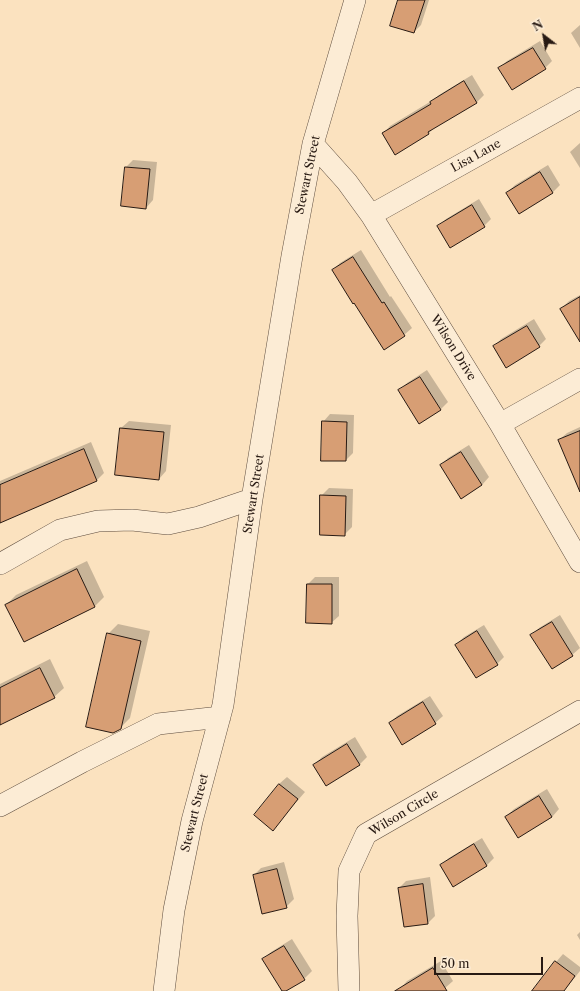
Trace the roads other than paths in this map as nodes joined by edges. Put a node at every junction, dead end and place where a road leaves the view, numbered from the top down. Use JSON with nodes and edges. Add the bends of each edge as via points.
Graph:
{"nodes":[{"id":1,"x":356,"y":0,"type":"edge"},
{"id":2,"x":580,"y":98,"type":"edge"},
{"id":3,"x":313,"y":144,"type":"junction"},
{"id":4,"x":371,"y":215,"type":"junction"},
{"id":5,"x":580,"y":379,"type":"edge"},
{"id":6,"x":500,"y":424,"type":"junction"},
{"id":7,"x":252,"y":500,"type":"junction"},
{"id":8,"x":580,"y":562,"type":"edge"},
{"id":9,"x":0,"y":564,"type":"edge"},
{"id":10,"x":580,"y":711,"type":"edge"},
{"id":11,"x":220,"y":717,"type":"junction"},
{"id":12,"x":0,"y":806,"type":"edge"},
{"id":13,"x":164,"y":991,"type":"edge"},
{"id":14,"x":348,"y":991,"type":"edge"}],
"edges":[{"from":1,"to":3,"type":"street","name":"Stewart Street"},
{"from":2,"to":4,"type":"street","name":"Lisa Lane"},
{"from":3,"to":4,"type":"street","name":"Wilson Drive","via":[[348,182]]},
{"from":3,"to":7,"type":"street","name":"Stewart Street"},
{"from":4,"to":6,"type":"street","name":"Wilson Drive"},
{"from":5,"to":6,"type":"street"},
{"from":6,"to":8,"type":"street","name":"Wilson Drive"},
{"from":7,"to":9,"type":"street","via":[[199,518],[168,524],[132,520],[98,522],[60,530]]},
{"from":7,"to":11,"type":"street","name":"Stewart Street"},
{"from":10,"to":14,"type":"street","name":"Wilson Circle","via":[[366,834],[348,871]]},
{"from":11,"to":12,"type":"street","via":[[158,724]]},
{"from":11,"to":13,"type":"street","name":"Stewart Street","via":[[192,821],[174,910]]}]}
